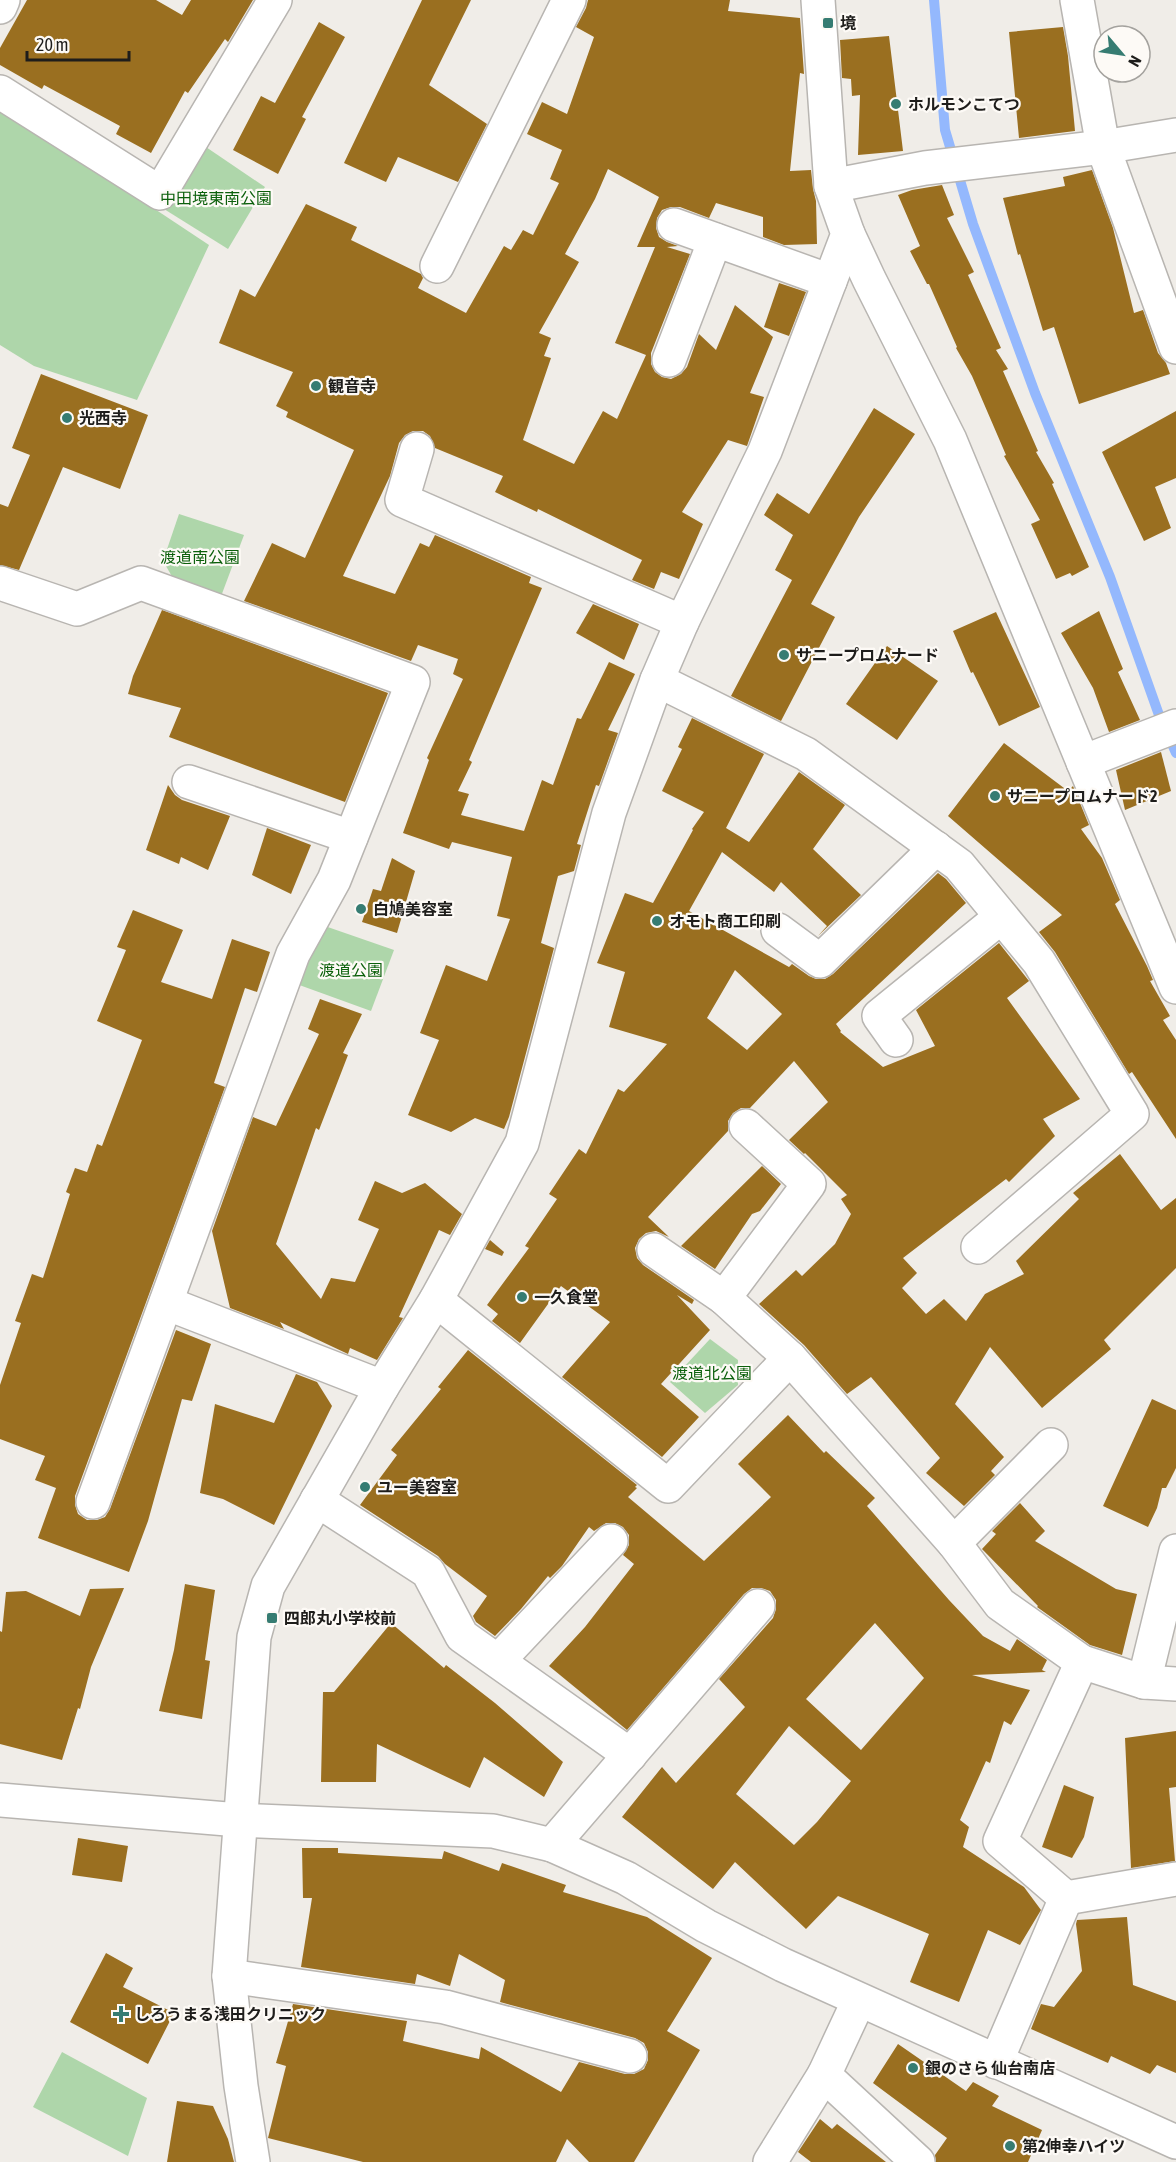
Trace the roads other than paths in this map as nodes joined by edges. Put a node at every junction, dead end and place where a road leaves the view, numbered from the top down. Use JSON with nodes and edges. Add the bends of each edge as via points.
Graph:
{"nodes":[{"id":1,"x":3,"y":0,"type":"edge"},
{"id":2,"x":275,"y":0,"type":"edge"},
{"id":3,"x":569,"y":0,"type":"edge"},
{"id":4,"x":818,"y":0,"type":"edge"},
{"id":5,"x":1077,"y":0,"type":"edge"},
{"id":6,"x":0,"y":7,"type":"edge"},
{"id":7,"x":0,"y":92,"type":"edge"},
{"id":8,"x":1176,"y":135,"type":"edge"},
{"id":9,"x":1103,"y":147,"type":"junction"},
{"id":10,"x":831,"y":186,"type":"junction"},
{"id":11,"x":674,"y":225,"type":"dead end"},
{"id":12,"x":848,"y":234,"type":"junction"},
{"id":13,"x":715,"y":240,"type":"junction"},
{"id":14,"x":437,"y":266,"type":"dead end"},
{"id":15,"x":830,"y":281,"type":"junction"},
{"id":16,"x":1176,"y":347,"type":"edge"},
{"id":17,"x":669,"y":360,"type":"dead end"},
{"id":18,"x":417,"y":449,"type":"dead end"},
{"id":19,"x":0,"y":583,"type":"edge"},
{"id":20,"x":682,"y":622,"type":"junction"},
{"id":21,"x":657,"y":680,"type":"junction"},
{"id":22,"x":1176,"y":726,"type":"edge"},
{"id":23,"x":1083,"y":762,"type":"junction"},
{"id":24,"x":189,"y":782,"type":"dead end"},
{"id":25,"x":351,"y":837,"type":"junction"},
{"id":26,"x":936,"y":848,"type":"junction"},
{"id":27,"x":1001,"y":916,"type":"junction"},
{"id":28,"x":778,"y":930,"type":"dead end"},
{"id":29,"x":1176,"y":987,"type":"edge"},
{"id":30,"x":896,"y":1040,"type":"dead end"},
{"id":31,"x":746,"y":1126,"type":"dead end"},
{"id":32,"x":978,"y":1247,"type":"dead end"},
{"id":33,"x":654,"y":1250,"type":"dead end"},
{"id":34,"x":724,"y":1298,"type":"junction"},
{"id":35,"x":436,"y":1300,"type":"junction"},
{"id":36,"x":166,"y":1303,"type":"junction"},
{"id":37,"x":790,"y":1358,"type":"junction"},
{"id":38,"x":382,"y":1387,"type":"junction"},
{"id":39,"x":1051,"y":1445,"type":"dead end"},
{"id":40,"x":317,"y":1500,"type":"junction"},
{"id":41,"x":93,"y":1502,"type":"dead end"},
{"id":42,"x":611,"y":1541,"type":"dead end"},
{"id":43,"x":954,"y":1543,"type":"junction"},
{"id":44,"x":1176,"y":1551,"type":"edge"},
{"id":45,"x":759,"y":1606,"type":"dead end"},
{"id":46,"x":499,"y":1660,"type":"junction"},
{"id":47,"x":1082,"y":1662,"type":"junction"},
{"id":48,"x":1160,"y":1683,"type":"edge"},
{"id":49,"x":630,"y":1755,"type":"junction"},
{"id":50,"x":0,"y":1800,"type":"edge"},
{"id":51,"x":239,"y":1820,"type":"junction"},
{"id":52,"x":552,"y":1845,"type":"junction"},
{"id":53,"x":1176,"y":1879,"type":"edge"},
{"id":54,"x":1066,"y":1898,"type":"junction"},
{"id":55,"x":229,"y":1976,"type":"junction"},
{"id":56,"x":860,"y":2000,"type":"junction"},
{"id":57,"x":630,"y":2056,"type":"dead end"},
{"id":58,"x":996,"y":2062,"type":"junction"},
{"id":59,"x":824,"y":2075,"type":"junction"},
{"id":60,"x":1176,"y":2142,"type":"edge"},
{"id":61,"x":253,"y":2162,"type":"edge"},
{"id":62,"x":770,"y":2162,"type":"edge"},
{"id":63,"x":918,"y":2162,"type":"edge"}],
"edges":[{"from":1,"to":6,"type":"street"},
{"from":2,"to":7,"type":"street","via":[[160,193]]},
{"from":3,"to":14,"type":"street"},
{"from":4,"to":10,"type":"street"},
{"from":5,"to":9,"type":"street"},
{"from":8,"to":9,"type":"street"},
{"from":9,"to":10,"type":"street","via":[[925,168]]},
{"from":9,"to":16,"type":"street"},
{"from":10,"to":12,"type":"street"},
{"from":11,"to":13,"type":"street"},
{"from":12,"to":15,"type":"street"},
{"from":12,"to":23,"type":"street","via":[[950,440]]},
{"from":13,"to":15,"type":"street"},
{"from":13,"to":17,"type":"street"},
{"from":15,"to":20,"type":"street","via":[[765,451]]},
{"from":18,"to":20,"type":"street","via":[[402,500]]},
{"from":19,"to":25,"type":"street","via":[[77,609],[141,583],[413,682]]},
{"from":20,"to":21,"type":"street"},
{"from":21,"to":26,"type":"street","via":[[806,754]]},
{"from":21,"to":35,"type":"street","via":[[609,813],[522,1143]]},
{"from":22,"to":23,"type":"street"},
{"from":23,"to":29,"type":"street"},
{"from":24,"to":25,"type":"street"},
{"from":25,"to":36,"type":"street","via":[[334,880],[293,954]]},
{"from":26,"to":27,"type":"street","via":[[959,865]]},
{"from":26,"to":28,"type":"street","via":[[820,961]]},
{"from":27,"to":30,"type":"street","via":[[879,1016]]},
{"from":27,"to":32,"type":"street","via":[[1039,962],[1131,1114]]},
{"from":31,"to":34,"type":"street","via":[[808,1184]]},
{"from":33,"to":34,"type":"street"},
{"from":34,"to":37,"type":"street"},
{"from":35,"to":37,"type":"street","via":[[668,1486]]},
{"from":35,"to":38,"type":"street"},
{"from":36,"to":38,"type":"street"},
{"from":36,"to":41,"type":"street"},
{"from":37,"to":43,"type":"street"},
{"from":38,"to":40,"type":"street"},
{"from":39,"to":43,"type":"street"},
{"from":40,"to":46,"type":"street","via":[[428,1572],[462,1636]]},
{"from":40,"to":51,"type":"street","via":[[268,1586],[254,1637]]},
{"from":42,"to":46,"type":"street"},
{"from":43,"to":47,"type":"street","via":[[1000,1604]]},
{"from":44,"to":48,"type":"street"},
{"from":45,"to":49,"type":"street"},
{"from":46,"to":49,"type":"street"},
{"from":47,"to":48,"type":"street"},
{"from":47,"to":54,"type":"street","via":[[1000,1841]]},
{"from":49,"to":52,"type":"street"},
{"from":50,"to":51,"type":"street"},
{"from":51,"to":52,"type":"street","via":[[493,1831]]},
{"from":51,"to":55,"type":"street"},
{"from":52,"to":56,"type":"street","via":[[626,1878],[706,1926]]},
{"from":53,"to":54,"type":"street"},
{"from":54,"to":58,"type":"street"},
{"from":55,"to":57,"type":"street","via":[[445,2007]]},
{"from":55,"to":61,"type":"street"},
{"from":56,"to":58,"type":"street"},
{"from":56,"to":59,"type":"street"},
{"from":58,"to":60,"type":"street"},
{"from":59,"to":62,"type":"street"},
{"from":59,"to":63,"type":"street"}]}
